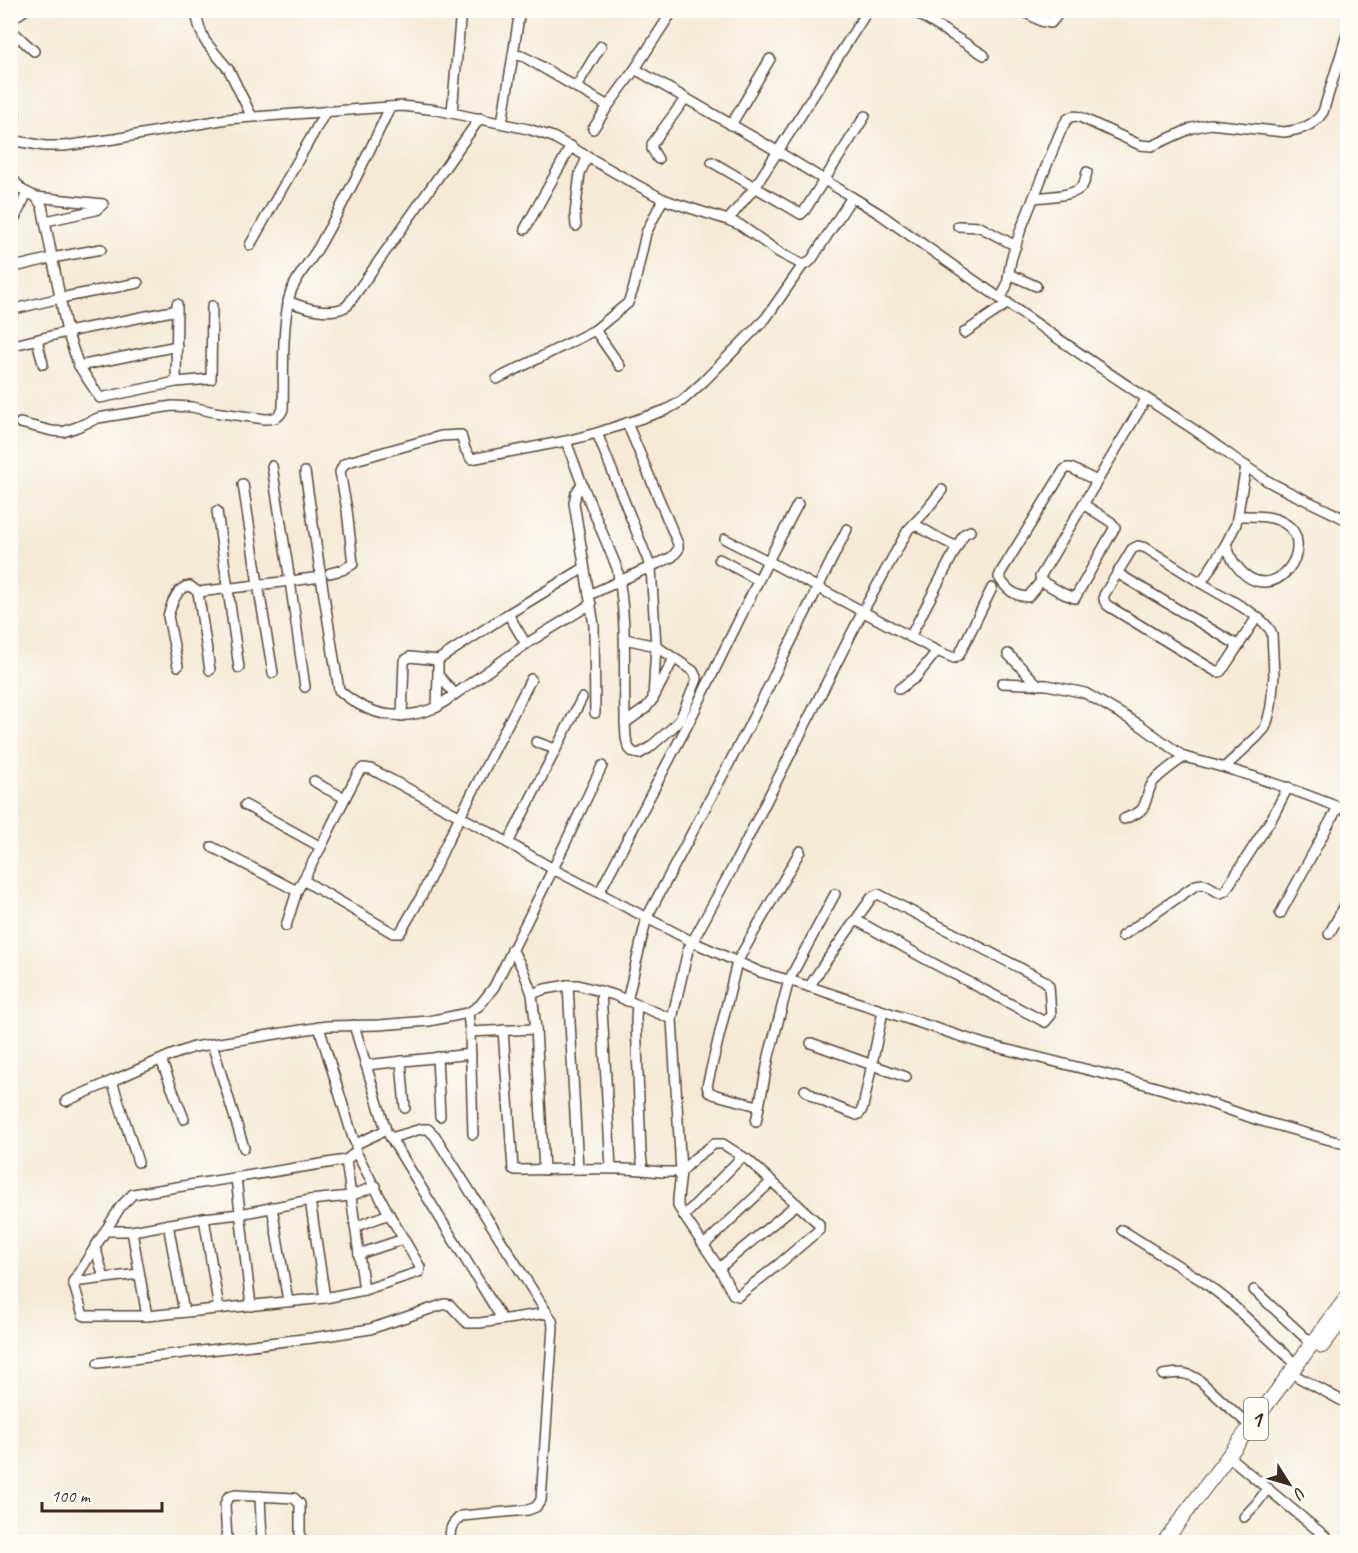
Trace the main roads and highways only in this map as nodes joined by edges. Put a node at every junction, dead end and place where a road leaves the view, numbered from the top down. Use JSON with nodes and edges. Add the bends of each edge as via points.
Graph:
{"nodes":[{"id":1,"x":1347,"y":1296,"type":"edge"},
{"id":2,"x":1346,"y":1315,"type":"edge"},
{"id":3,"x":1298,"y":1371,"type":"junction"},
{"id":4,"x":1232,"y":1459,"type":"junction"},
{"id":5,"x":1164,"y":1542,"type":"edge"},
{"id":6,"x":1175,"y":1542,"type":"edge"}],
"edges":[{"from":1,"to":3,"type":"highway","number":"1","via":[[1312,1344]]},
{"from":2,"to":3,"type":"highway","number":"1"},
{"from":3,"to":4,"type":"highway","number":"1"},
{"from":3,"to":4,"type":"highway","number":"1","via":[[1250,1426]]},
{"from":4,"to":5,"type":"highway","number":"1"},
{"from":4,"to":6,"type":"highway","number":"1"}]}
